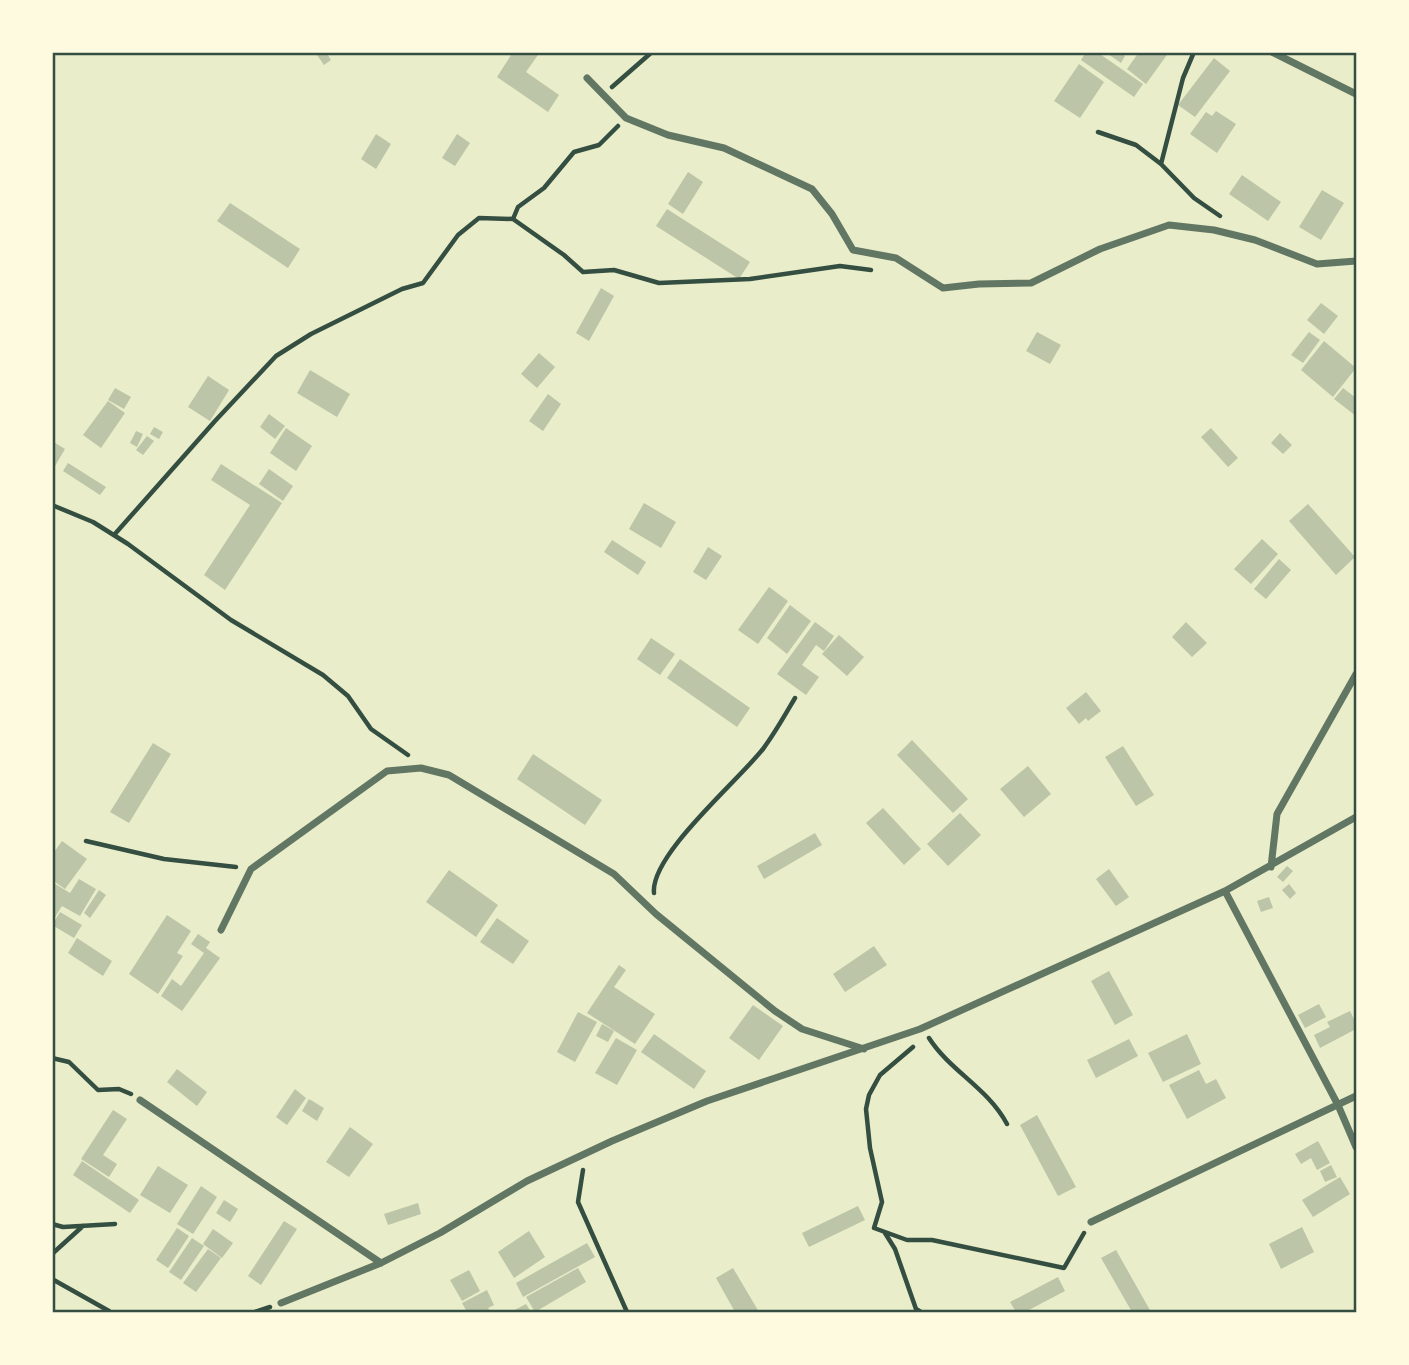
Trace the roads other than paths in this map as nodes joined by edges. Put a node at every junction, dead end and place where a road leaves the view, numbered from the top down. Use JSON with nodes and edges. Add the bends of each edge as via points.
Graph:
{"nodes":[{"id":1,"x":1272,"y":52,"type":"edge"},
{"id":2,"x":586,"y":78,"type":"dead end"},
{"id":3,"x":1356,"y":94,"type":"edge"},
{"id":4,"x":1356,"y":252,"type":"edge"},
{"id":5,"x":1354,"y":261,"type":"edge"},
{"id":6,"x":1356,"y":674,"type":"edge"},
{"id":7,"x":1356,"y":817,"type":"edge"},
{"id":8,"x":1271,"y":867,"type":"junction"},
{"id":9,"x":1225,"y":891,"type":"junction"},
{"id":10,"x":221,"y":930,"type":"dead end"},
{"id":11,"x":865,"y":1049,"type":"junction"},
{"id":12,"x":1356,"y":1096,"type":"edge"},
{"id":13,"x":140,"y":1100,"type":"road end"},
{"id":14,"x":1338,"y":1105,"type":"junction"},
{"id":15,"x":1356,"y":1147,"type":"edge"},
{"id":16,"x":1091,"y":1223,"type":"road end"},
{"id":17,"x":381,"y":1263,"type":"junction"},
{"id":18,"x":281,"y":1303,"type":"dead end"}],
"edges":[{"from":1,"to":3,"type":"street"},
{"from":2,"to":5,"type":"street","via":[[626,118],[668,135],[724,148],[813,189],[853,250],[896,258],[943,288],[1031,283],[1100,249],[1169,225],[1255,240],[1317,264]]},
{"from":4,"to":5,"type":"street"},
{"from":6,"to":8,"type":"street","via":[[1277,814]]},
{"from":7,"to":8,"type":"street"},
{"from":8,"to":9,"type":"street"},
{"from":9,"to":11,"type":"street","via":[[920,1029]]},
{"from":9,"to":14,"type":"street"},
{"from":10,"to":11,"type":"street","via":[[251,869],[387,771],[421,768],[449,775],[614,874],[656,914],[802,1029]]},
{"from":11,"to":17,"type":"street","via":[[707,1101],[612,1141],[527,1181]]},
{"from":12,"to":14,"type":"street"},
{"from":13,"to":17,"type":"street"},
{"from":14,"to":15,"type":"street"},
{"from":14,"to":16,"type":"street"},
{"from":17,"to":18,"type":"street"}]}
